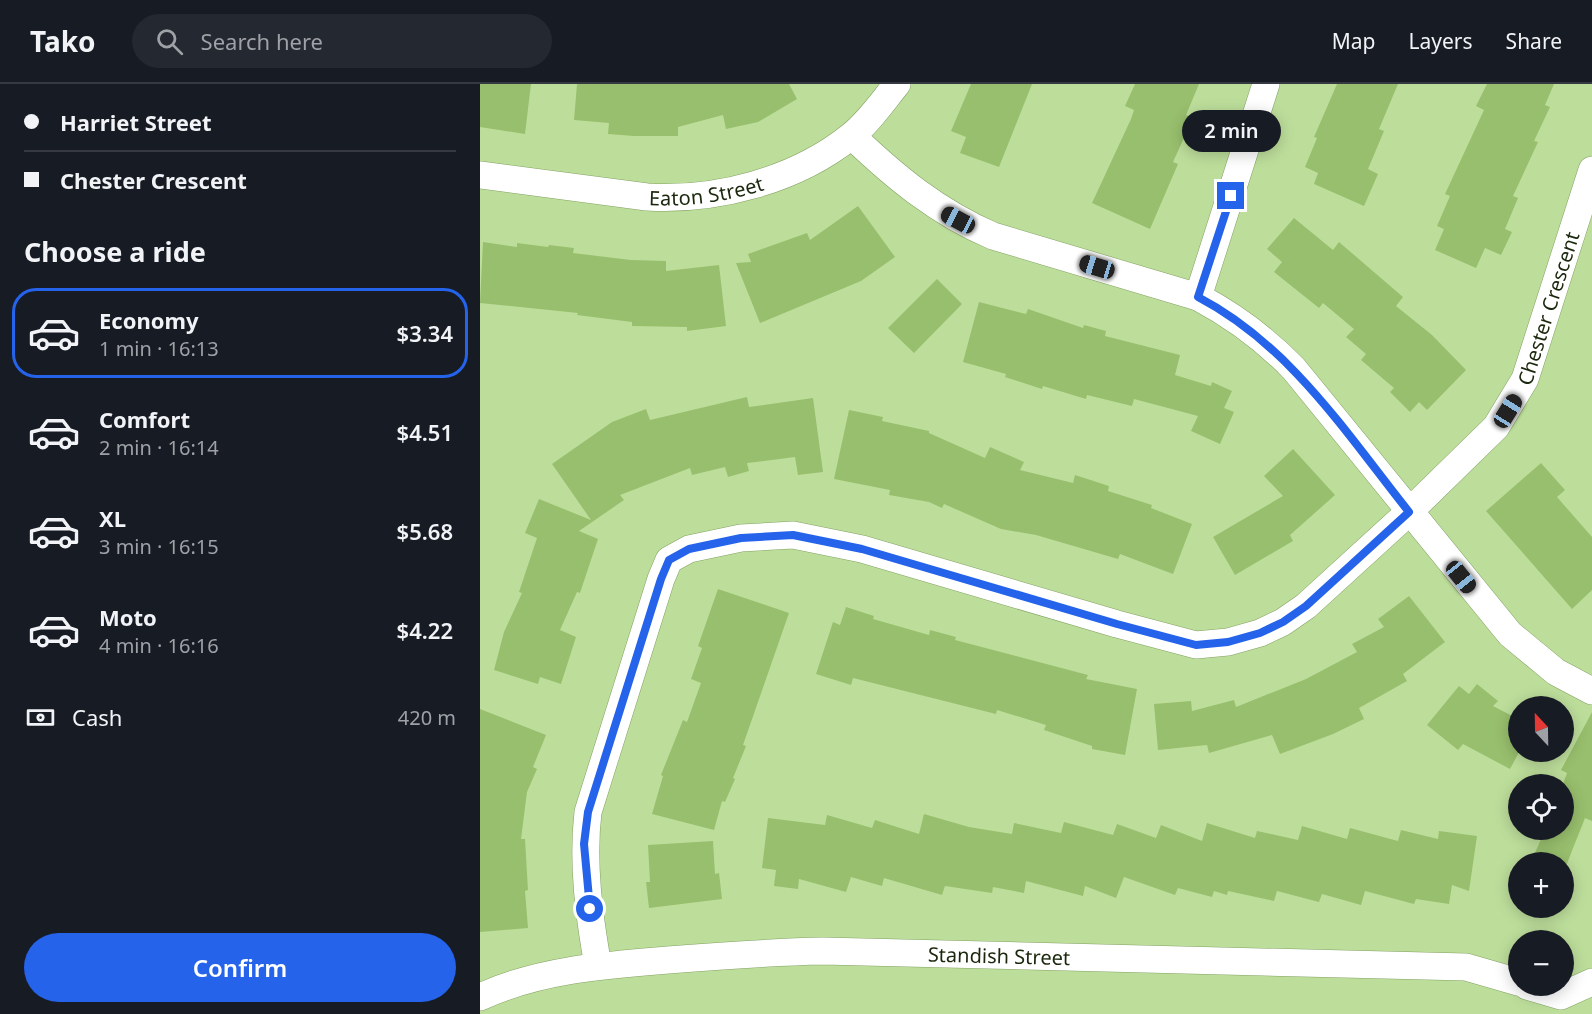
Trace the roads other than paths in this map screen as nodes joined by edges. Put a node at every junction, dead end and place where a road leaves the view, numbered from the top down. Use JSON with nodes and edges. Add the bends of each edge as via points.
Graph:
{"nodes":[{"id":1,"x":897,"y":84,"type":"edge"},
{"id":2,"x":1266,"y":84,"type":"edge"},
{"id":3,"x":852,"y":136,"type":"junction"},
{"id":4,"x":1592,"y":170,"type":"edge"},
{"id":5,"x":480,"y":174,"type":"edge"},
{"id":6,"x":1198,"y":297,"type":"junction"},
{"id":7,"x":1409,"y":512,"type":"junction"},
{"id":8,"x":1592,"y":691,"type":"edge"},
{"id":9,"x":598,"y":966,"type":"junction"},
{"id":10,"x":1508,"y":979,"type":"edge"},
{"id":11,"x":1592,"y":982,"type":"edge"},
{"id":12,"x":1574,"y":992,"type":"edge"},
{"id":13,"x":480,"y":997,"type":"edge"}],
"edges":[{"from":1,"to":3,"type":"street","name":"Eaton Street"},
{"from":2,"to":6,"type":"street"},
{"from":3,"to":5,"type":"street","name":"Eaton Street","via":[[758,184],[705,196],[647,197]]},
{"from":3,"to":6,"type":"street","via":[[912,190],[972,227]]},
{"from":4,"to":7,"type":"street","name":"Chester Crescent","via":[[1533,356],[1516,397],[1496,427]]},
{"from":6,"to":7,"type":"street","via":[[1242,324],[1284,358]]},
{"from":7,"to":8,"type":"street","via":[[1510,634],[1556,672]]},
{"from":7,"to":9,"type":"street","name":"Chester Crescent","via":[[1327,588],[1283,622],[1228,642],[1196,645],[862,549],[793,535],[710,542],[669,560],[588,812],[584,844]]},
{"from":9,"to":10,"type":"street","name":"Standish Street","via":[[770,952],[834,951],[1466,967]]},
{"from":9,"to":13,"type":"street","name":"Standish Street","via":[[542,977]]},
{"from":11,"to":12,"type":"street"}]}
